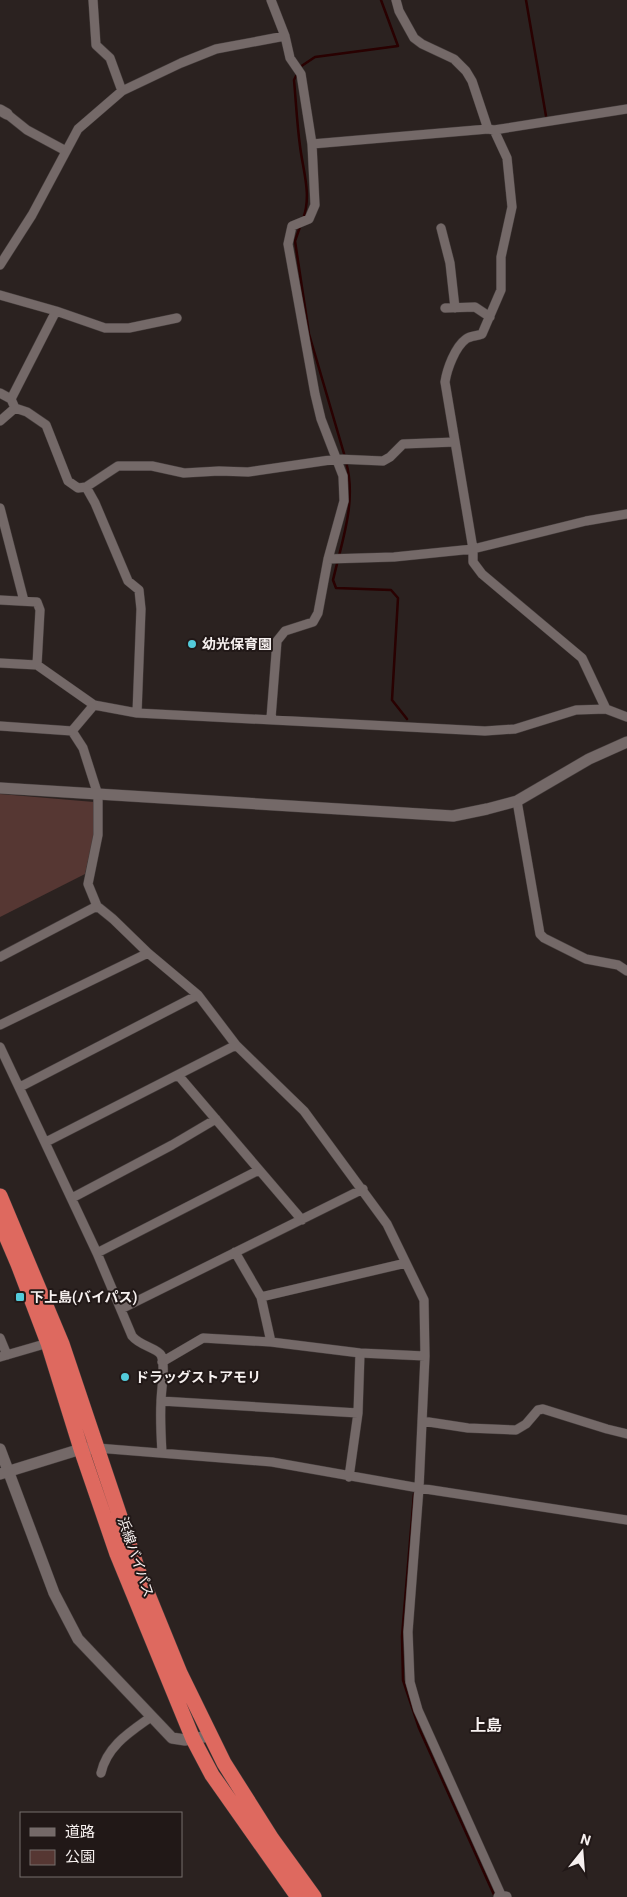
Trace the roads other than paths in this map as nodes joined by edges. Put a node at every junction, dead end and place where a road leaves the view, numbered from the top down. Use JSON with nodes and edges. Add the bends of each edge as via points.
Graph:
{"nodes":[{"id":1,"x":93,"y":0,"type":"edge"},
{"id":2,"x":271,"y":0,"type":"edge"},
{"id":3,"x":396,"y":0,"type":"edge"},
{"id":4,"x":285,"y":36,"type":"junction"},
{"id":5,"x":122,"y":91,"type":"junction"},
{"id":6,"x":627,"y":109,"type":"edge"},
{"id":7,"x":3,"y":112,"type":"edge"},
{"id":8,"x":491,"y":130,"type":"junction"},
{"id":9,"x":312,"y":144,"type":"junction"},
{"id":10,"x":66,"y":151,"type":"junction"},
{"id":11,"x":441,"y":228,"type":"dead end"},
{"id":12,"x":0,"y":265,"type":"edge"},
{"id":13,"x":0,"y":295,"type":"edge"},
{"id":14,"x":445,"y":308,"type":"dead end"},
{"id":15,"x":455,"y":308,"type":"junction"},
{"id":16,"x":56,"y":311,"type":"junction"},
{"id":17,"x":490,"y":317,"type":"junction"},
{"id":18,"x":177,"y":318,"type":"dead end"},
{"id":19,"x":0,"y":393,"type":"edge"},
{"id":20,"x":13,"y":404,"type":"junction"},
{"id":21,"x":0,"y":421,"type":"edge"},
{"id":22,"x":455,"y":442,"type":"junction"},
{"id":23,"x":337,"y":459,"type":"junction"},
{"id":24,"x":86,"y":487,"type":"junction"},
{"id":25,"x":0,"y":508,"type":"edge"},
{"id":26,"x":627,"y":514,"type":"edge"},
{"id":27,"x":473,"y":549,"type":"junction"},
{"id":28,"x":328,"y":559,"type":"junction"},
{"id":29,"x":0,"y":600,"type":"edge"},
{"id":30,"x":24,"y":601,"type":"junction"},
{"id":31,"x":0,"y":663,"type":"edge"},
{"id":32,"x":37,"y":665,"type":"junction"},
{"id":33,"x":94,"y":705,"type":"junction"},
{"id":34,"x":606,"y":709,"type":"junction"},
{"id":35,"x":137,"y":713,"type":"junction"},
{"id":36,"x":627,"y":717,"type":"edge"},
{"id":37,"x":271,"y":718,"type":"junction"},
{"id":38,"x":0,"y":726,"type":"edge"},
{"id":39,"x":72,"y":731,"type":"junction"},
{"id":40,"x":627,"y":742,"type":"edge"},
{"id":41,"x":0,"y":788,"type":"edge"},
{"id":42,"x":98,"y":795,"type":"junction"},
{"id":43,"x":517,"y":801,"type":"junction"},
{"id":44,"x":97,"y":906,"type":"junction"},
{"id":45,"x":148,"y":954,"type":"junction"},
{"id":46,"x":0,"y":956,"type":"edge"},
{"id":47,"x":627,"y":971,"type":"edge"},
{"id":48,"x":198,"y":995,"type":"junction"},
{"id":49,"x":0,"y":1025,"type":"edge"},
{"id":50,"x":236,"y":1045,"type":"junction"},
{"id":51,"x":0,"y":1047,"type":"edge"},
{"id":52,"x":178,"y":1075,"type":"junction"},
{"id":53,"x":20,"y":1087,"type":"junction"},
{"id":54,"x":216,"y":1119,"type":"junction"},
{"id":55,"x":46,"y":1142,"type":"junction"},
{"id":56,"x":259,"y":1170,"type":"junction"},
{"id":57,"x":363,"y":1189,"type":"junction"},
{"id":58,"x":0,"y":1196,"type":"edge"},
{"id":59,"x":72,"y":1198,"type":"junction"},
{"id":60,"x":302,"y":1220,"type":"junction"},
{"id":61,"x":0,"y":1222,"type":"edge"},
{"id":62,"x":235,"y":1252,"type":"junction"},
{"id":63,"x":97,"y":1253,"type":"junction"},
{"id":64,"x":406,"y":1263,"type":"junction"},
{"id":65,"x":261,"y":1297,"type":"junction"},
{"id":66,"x":121,"y":1309,"type":"junction"},
{"id":67,"x":0,"y":1338,"type":"edge"},
{"id":68,"x":272,"y":1342,"type":"junction"},
{"id":69,"x":55,"y":1343,"type":"junction"},
{"id":70,"x":360,"y":1353,"type":"junction"},
{"id":71,"x":3,"y":1356,"type":"edge"},
{"id":72,"x":425,"y":1356,"type":"junction"},
{"id":73,"x":162,"y":1362,"type":"junction"},
{"id":74,"x":160,"y":1401,"type":"junction"},
{"id":75,"x":358,"y":1413,"type":"junction"},
{"id":76,"x":422,"y":1421,"type":"junction"},
{"id":77,"x":627,"y":1434,"type":"edge"},
{"id":78,"x":98,"y":1448,"type":"junction"},
{"id":79,"x":0,"y":1449,"type":"edge"},
{"id":80,"x":81,"y":1449,"type":"junction"},
{"id":81,"x":162,"y":1453,"type":"junction"},
{"id":82,"x":4,"y":1472,"type":"edge"},
{"id":83,"x":349,"y":1477,"type":"junction"},
{"id":84,"x":418,"y":1488,"type":"junction"},
{"id":85,"x":627,"y":1520,"type":"edge"},
{"id":86,"x":151,"y":1716,"type":"junction"},
{"id":87,"x":209,"y":1736,"type":"junction"},
{"id":88,"x":193,"y":1739,"type":"junction"},
{"id":89,"x":101,"y":1773,"type":"dead end"},
{"id":90,"x":298,"y":1897,"type":"edge"},
{"id":91,"x":314,"y":1897,"type":"edge"},
{"id":92,"x":501,"y":1897,"type":"edge"},
{"id":93,"x":506,"y":1897,"type":"edge"}],
"edges":[{"from":1,"to":5,"type":"street","via":[[96,45],[110,58]]},
{"from":2,"to":4,"type":"street"},
{"from":3,"to":8,"type":"street","via":[[414,38],[454,58],[466,71]]},
{"from":4,"to":5,"type":"street","via":[[216,49]]},
{"from":4,"to":9,"type":"street","via":[[290,58],[301,74]]},
{"from":5,"to":10,"type":"street","via":[[78,129]]},
{"from":6,"to":8,"type":"street"},
{"from":7,"to":10,"type":"street","via":[[27,130]]},
{"from":8,"to":9,"type":"street"},
{"from":8,"to":17,"type":"street","via":[[507,158],[512,207],[501,257],[501,290]]},
{"from":9,"to":23,"type":"street","via":[[315,205],[310,220],[292,226],[288,244],[317,402]]},
{"from":10,"to":12,"type":"street"},
{"from":11,"to":15,"type":"street","via":[[450,263]]},
{"from":13,"to":16,"type":"street"},
{"from":14,"to":15,"type":"street"},
{"from":15,"to":17,"type":"street","via":[[475,307]]},
{"from":16,"to":18,"type":"street","via":[[105,328],[129,328]]},
{"from":16,"to":20,"type":"street"},
{"from":17,"to":22,"type":"street","via":[[482,334],[467,338],[460,345],[448,368],[445,382]]},
{"from":19,"to":20,"type":"street"},
{"from":20,"to":21,"type":"street"},
{"from":20,"to":24,"type":"street","via":[[46,425],[68,481],[78,488]]},
{"from":22,"to":23,"type":"street","via":[[403,444],[383,460]]},
{"from":22,"to":27,"type":"street"},
{"from":23,"to":24,"type":"street","via":[[248,472],[184,473],[152,466],[118,466]]},
{"from":23,"to":28,"type":"street","via":[[343,476],[344,501]]},
{"from":24,"to":35,"type":"street","via":[[128,582],[139,590]]},
{"from":25,"to":30,"type":"street"},
{"from":26,"to":27,"type":"street"},
{"from":27,"to":28,"type":"street","via":[[394,557]]},
{"from":27,"to":34,"type":"street","via":[[474,562],[482,574],[582,658]]},
{"from":28,"to":37,"type":"street","via":[[318,613],[313,622],[285,631],[278,641]]},
{"from":29,"to":30,"type":"street"},
{"from":30,"to":32,"type":"street","via":[[37,602],[40,610]]},
{"from":31,"to":32,"type":"street"},
{"from":32,"to":33,"type":"street"},
{"from":33,"to":35,"type":"street"},
{"from":33,"to":39,"type":"street"},
{"from":34,"to":36,"type":"street"},
{"from":34,"to":37,"type":"street","via":[[576,710],[515,729],[485,731]]},
{"from":35,"to":37,"type":"street"},
{"from":38,"to":39,"type":"street"},
{"from":39,"to":42,"type":"street","via":[[83,748]]},
{"from":40,"to":43,"type":"street","via":[[589,759]]},
{"from":41,"to":42,"type":"street"},
{"from":42,"to":43,"type":"street","via":[[453,816]]},
{"from":42,"to":44,"type":"street","via":[[98,835],[88,884]]},
{"from":43,"to":47,"type":"street","via":[[540,934],[586,959],[618,965]]},
{"from":44,"to":45,"type":"street"},
{"from":44,"to":46,"type":"street"},
{"from":45,"to":48,"type":"street"},
{"from":45,"to":49,"type":"street"},
{"from":48,"to":50,"type":"street"},
{"from":48,"to":53,"type":"street"},
{"from":50,"to":52,"type":"street"},
{"from":50,"to":57,"type":"street","via":[[304,1111]]},
{"from":51,"to":53,"type":"street"},
{"from":52,"to":54,"type":"street"},
{"from":52,"to":55,"type":"street"},
{"from":53,"to":55,"type":"street"},
{"from":54,"to":56,"type":"street"},
{"from":54,"to":59,"type":"street"},
{"from":55,"to":59,"type":"street"},
{"from":56,"to":60,"type":"street"},
{"from":56,"to":63,"type":"street"},
{"from":57,"to":60,"type":"street"},
{"from":57,"to":64,"type":"street","via":[[387,1224]]},
{"from":58,"to":69,"type":"highway","name":"浜線バイパス"},
{"from":59,"to":63,"type":"street"},
{"from":60,"to":62,"type":"street"},
{"from":61,"to":69,"type":"highway","name":"浜線バイパス"},
{"from":62,"to":65,"type":"street"},
{"from":62,"to":66,"type":"street"},
{"from":63,"to":66,"type":"street"},
{"from":64,"to":65,"type":"street"},
{"from":64,"to":72,"type":"street","via":[[424,1300]]},
{"from":65,"to":68,"type":"street"},
{"from":66,"to":73,"type":"street","via":[[136,1342],[161,1354]]},
{"from":67,"to":71,"type":"street"},
{"from":68,"to":70,"type":"street"},
{"from":68,"to":73,"type":"street","via":[[203,1338]]},
{"from":69,"to":71,"type":"street"},
{"from":69,"to":78,"type":"highway","name":"浜線バイパス"},
{"from":69,"to":80,"type":"highway","name":"浜線バイパス"},
{"from":70,"to":72,"type":"street"},
{"from":70,"to":75,"type":"street"},
{"from":72,"to":76,"type":"street"},
{"from":73,"to":74,"type":"street"},
{"from":74,"to":75,"type":"street"},
{"from":74,"to":81,"type":"street"},
{"from":75,"to":83,"type":"street"},
{"from":76,"to":77,"type":"street","via":[[468,1428],[516,1430],[543,1409]]},
{"from":76,"to":84,"type":"street"},
{"from":78,"to":80,"type":"street"},
{"from":78,"to":81,"type":"street"},
{"from":78,"to":87,"type":"highway","name":"浜線バイパス","via":[[138,1570]]},
{"from":79,"to":82,"type":"street"},
{"from":80,"to":82,"type":"street"},
{"from":80,"to":88,"type":"highway","name":"浜線バイパス","via":[[118,1554]]},
{"from":81,"to":83,"type":"street","via":[[272,1462]]},
{"from":82,"to":86,"type":"street","via":[[54,1594],[78,1639]]},
{"from":83,"to":84,"type":"street"},
{"from":84,"to":85,"type":"street"},
{"from":84,"to":92,"type":"street","via":[[408,1632],[410,1682],[418,1710]]},
{"from":86,"to":88,"type":"street","via":[[172,1738]]},
{"from":86,"to":89,"type":"street","via":[[109,1752]]},
{"from":87,"to":88,"type":"street"},
{"from":87,"to":91,"type":"highway","name":"浜線バイパス","via":[[256,1815]]},
{"from":88,"to":90,"type":"highway","name":"浜線バイパス","via":[[212,1775]]},
{"from":92,"to":93,"type":"street"}]}
